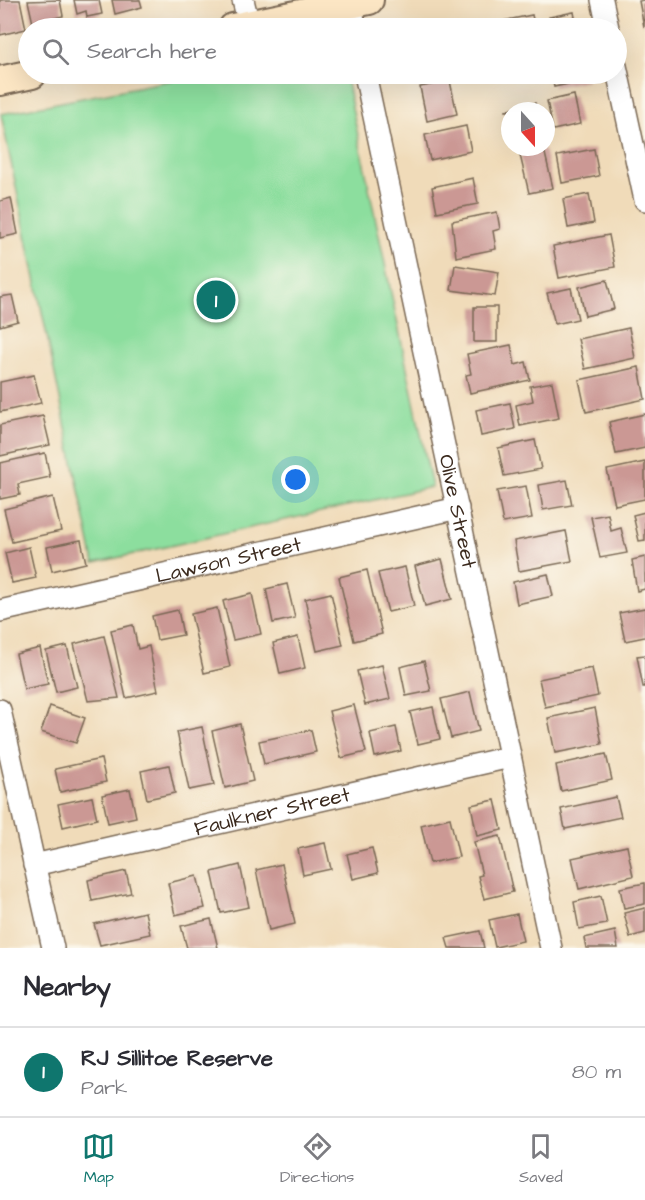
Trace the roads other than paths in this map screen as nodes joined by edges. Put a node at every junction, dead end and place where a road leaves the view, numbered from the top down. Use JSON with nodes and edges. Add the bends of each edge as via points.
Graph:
{"nodes":[{"id":1,"x":602,"y":0,"type":"edge"},
{"id":2,"x":358,"y":11,"type":"edge"},
{"id":3,"x":242,"y":18,"type":"edge"},
{"id":4,"x":606,"y":18,"type":"edge"},
{"id":5,"x":18,"y":77,"type":"edge"},
{"id":6,"x":0,"y":81,"type":"edge"},
{"id":7,"x":367,"y":84,"type":"edge"},
{"id":8,"x":620,"y":84,"type":"edge"},
{"id":9,"x":645,"y":200,"type":"edge"},
{"id":10,"x":458,"y":508,"type":"junction"},
{"id":11,"x":0,"y":611,"type":"edge"},
{"id":12,"x":0,"y":710,"type":"edge"},
{"id":13,"x":510,"y":757,"type":"junction"},
{"id":14,"x":34,"y":865,"type":"junction"},
{"id":15,"x":53,"y":948,"type":"edge"},
{"id":16,"x":551,"y":948,"type":"edge"}],
"edges":[{"from":1,"to":4,"type":"street"},
{"from":2,"to":3,"type":"street"},
{"from":5,"to":6,"type":"street"},
{"from":7,"to":10,"type":"street","name":"Olive Street"},
{"from":8,"to":9,"type":"street"},
{"from":10,"to":11,"type":"street","name":"Lawson Street"},
{"from":10,"to":13,"type":"street","name":"Olive Street"},
{"from":12,"to":14,"type":"street"},
{"from":13,"to":14,"type":"street","name":"Faulkner Street"},
{"from":13,"to":16,"type":"street","name":"Olive Street"},
{"from":14,"to":15,"type":"street"}]}
